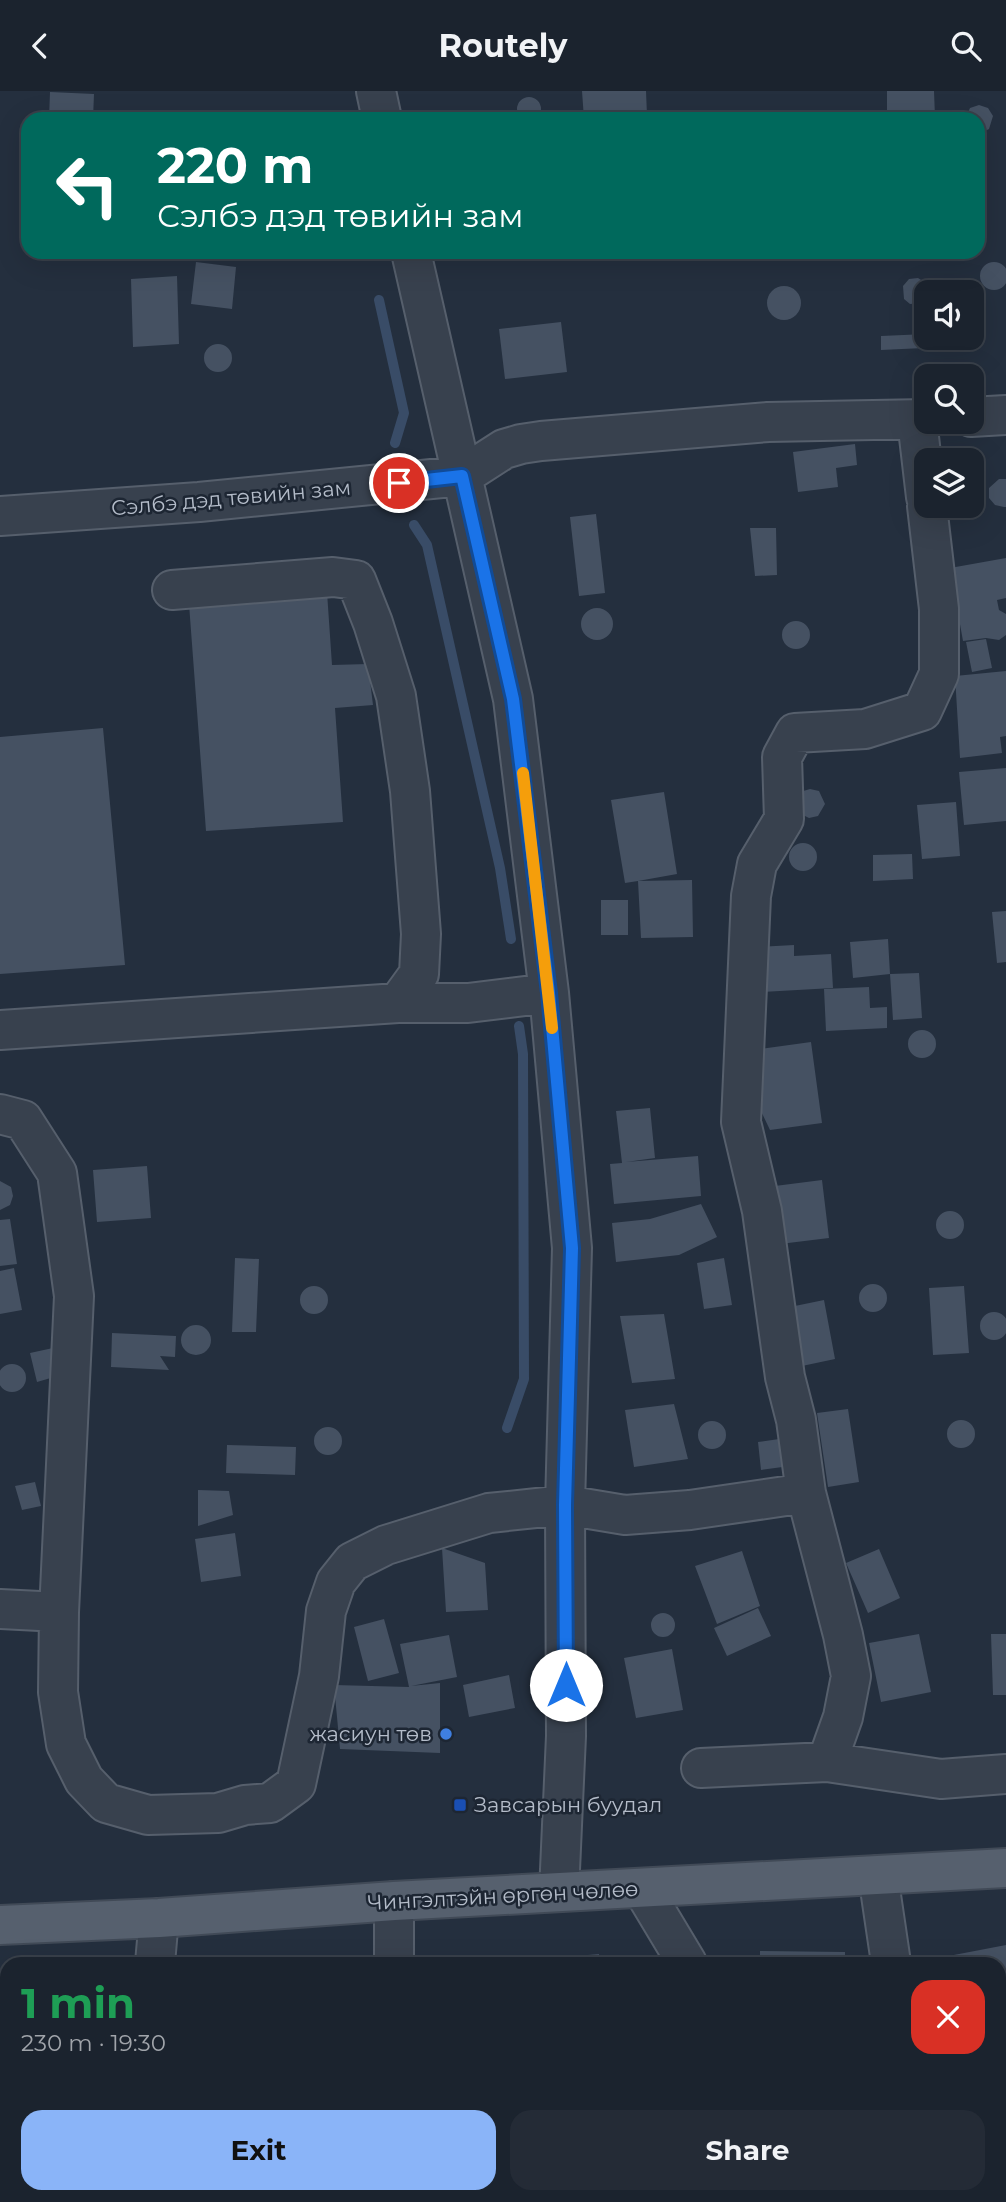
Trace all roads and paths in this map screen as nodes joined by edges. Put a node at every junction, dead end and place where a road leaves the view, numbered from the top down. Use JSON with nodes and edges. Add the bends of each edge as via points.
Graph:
{"nodes":[{"id":1,"x":376,"y":91,"type":"edge"},
{"id":2,"x":380,"y":112,"type":"edge"},
{"id":3,"x":413,"y":259,"type":"edge"},
{"id":4,"x":1006,"y":415,"type":"edge"},
{"id":5,"x":984,"y":416,"type":"edge"},
{"id":6,"x":914,"y":420,"type":"edge"},
{"id":7,"x":462,"y":476,"type":"junction"},
{"id":8,"x":0,"y":516,"type":"edge"},
{"id":9,"x":928,"y":518,"type":"edge"},
{"id":10,"x":172,"y":590,"type":"dead end"},
{"id":11,"x":549,"y":993,"type":"junction"},
{"id":12,"x":398,"y":1003,"type":"junction"},
{"id":13,"x":0,"y":1030,"type":"edge"},
{"id":14,"x":0,"y":1114,"type":"edge"},
{"id":15,"x":806,"y":1493,"type":"junction"},
{"id":16,"x":565,"y":1505,"type":"junction"},
{"id":17,"x":0,"y":1609,"type":"edge"},
{"id":18,"x":59,"y":1612,"type":"junction"},
{"id":19,"x":827,"y":1762,"type":"junction"},
{"id":20,"x":701,"y":1768,"type":"dead end"},
{"id":21,"x":1006,"y":1774,"type":"edge"},
{"id":22,"x":1006,"y":1868,"type":"edge"},
{"id":23,"x":878,"y":1875,"type":"junction"},
{"id":24,"x":642,"y":1888,"type":"junction"},
{"id":25,"x":559,"y":1892,"type":"junction"},
{"id":26,"x":394,"y":1901,"type":"junction"},
{"id":27,"x":159,"y":1918,"type":"junction"},
{"id":28,"x":0,"y":1925,"type":"edge"},
{"id":29,"x":156,"y":1957,"type":"edge"},
{"id":30,"x":394,"y":1957,"type":"edge"},
{"id":31,"x":683,"y":1957,"type":"edge"},
{"id":32,"x":890,"y":1957,"type":"edge"}],
"edges":[{"from":1,"to":2,"type":"street"},
{"from":3,"to":7,"type":"street"},
{"from":4,"to":5,"type":"street"},
{"from":6,"to":7,"type":"street","via":[[768,422],[541,441],[504,449]]},
{"from":7,"to":8,"type":"street","name":"Сэлбэ дэд төвийн зам"},
{"from":7,"to":11,"type":"street","via":[[513,699]]},
{"from":9,"to":15,"type":"street","via":[[939,609],[939,674],[922,711],[865,729],[795,733],[782,757],[784,820],[757,863],[751,896],[741,1122],[762,1211]]},
{"from":10,"to":12,"type":"street","via":[[333,577],[356,580],[396,696],[410,791],[419,974]]},
{"from":11,"to":12,"type":"street","via":[[468,1003]]},
{"from":11,"to":16,"type":"street","via":[[572,1248]]},
{"from":12,"to":13,"type":"street"},
{"from":14,"to":18,"type":"street","via":[[23,1120],[57,1173],[74,1296]]},
{"from":15,"to":16,"type":"street","via":[[625,1515]]},
{"from":15,"to":19,"type":"street","via":[[851,1676]]},
{"from":16,"to":18,"type":"street","via":[[489,1513],[386,1545],[352,1562],[336,1582],[326,1611],[320,1676],[296,1784],[270,1803],[218,1813],[148,1815],[106,1803],[84,1780],[66,1744],[58,1692]]},
{"from":16,"to":25,"type":"street","via":[[566,1736]]},
{"from":17,"to":18,"type":"street"},
{"from":19,"to":20,"type":"street"},
{"from":19,"to":21,"type":"street","via":[[941,1779]]},
{"from":22,"to":23,"type":"main road","name":"Чингэлтэйн өргөн чөлөө"},
{"from":23,"to":24,"type":"main road","name":"Чингэлтэйн өргөн чөлөө"},
{"from":23,"to":32,"type":"street"},
{"from":24,"to":25,"type":"main road","name":"Чингэлтэйн өргөн чөлөө"},
{"from":24,"to":31,"type":"street"},
{"from":25,"to":26,"type":"main road","name":"Чингэлтэйн өргөн чөлөө"},
{"from":26,"to":27,"type":"main road","name":"Чингэлтэйн өргөн чөлөө"},
{"from":26,"to":30,"type":"street"},
{"from":27,"to":28,"type":"main road","name":"Чингэлтэйн өргөн чөлөө"},
{"from":27,"to":29,"type":"street"}]}
